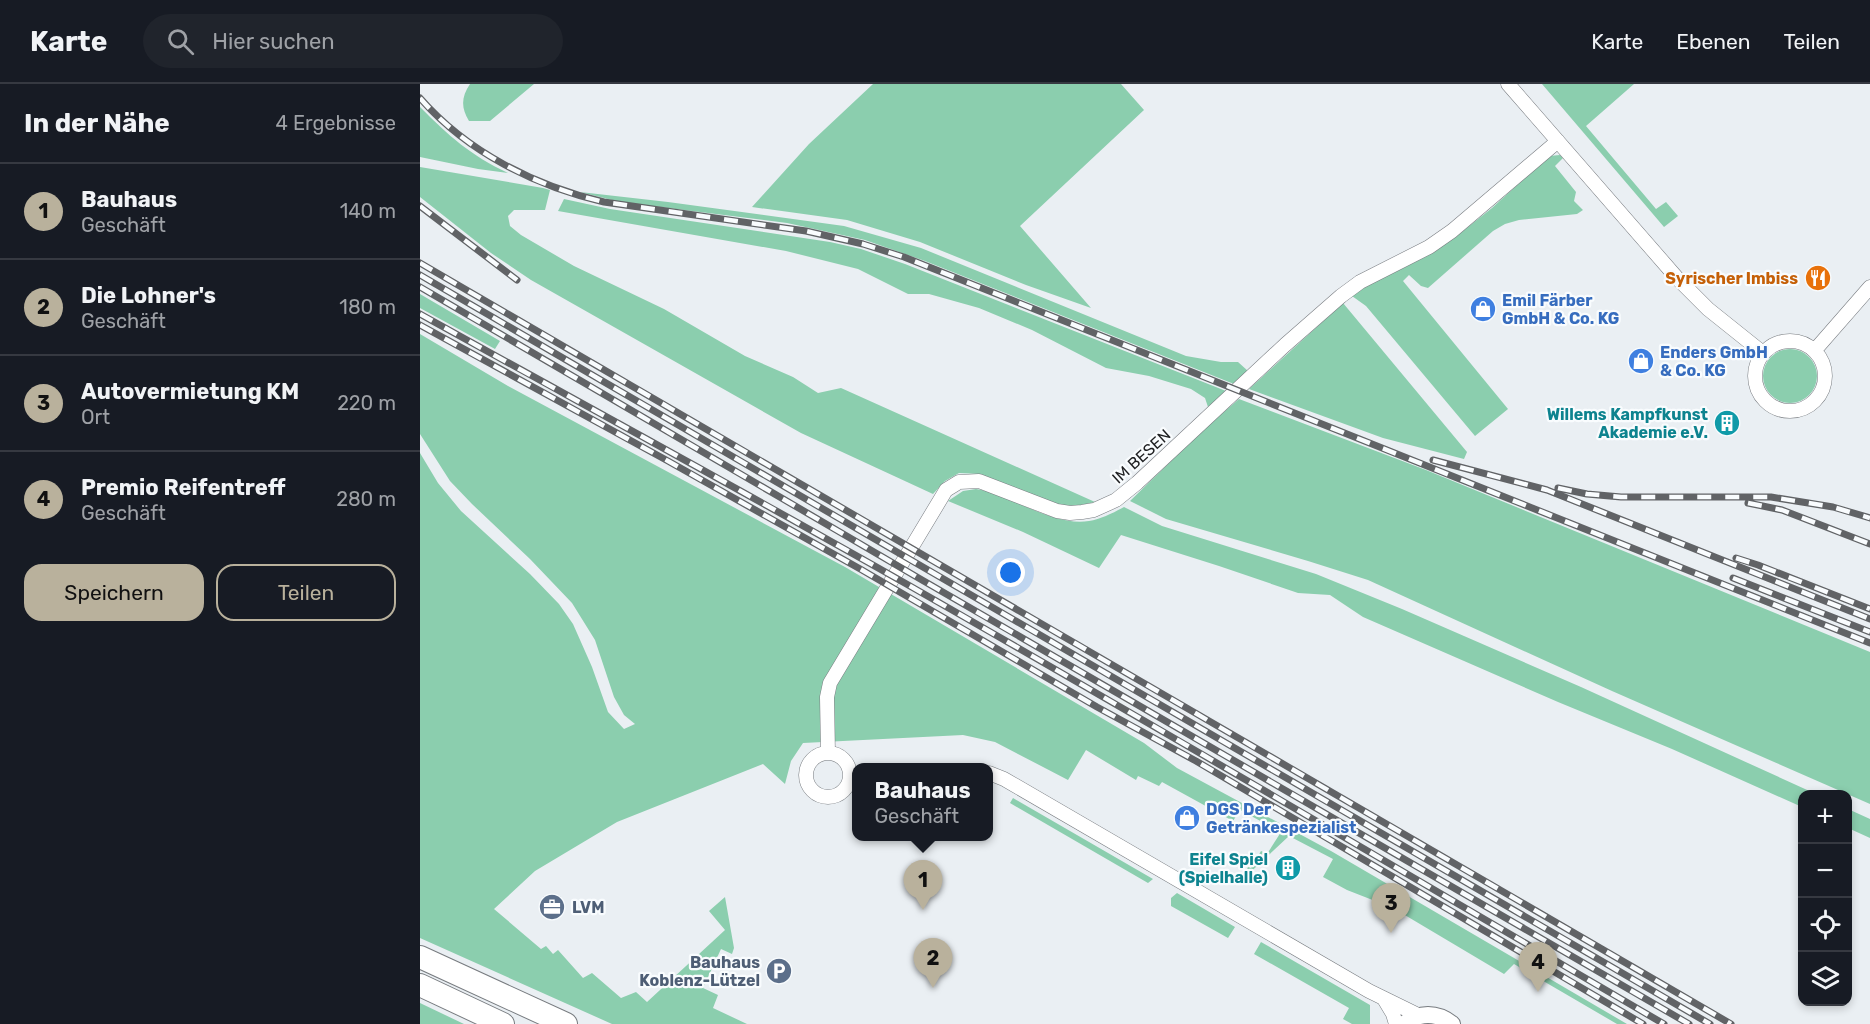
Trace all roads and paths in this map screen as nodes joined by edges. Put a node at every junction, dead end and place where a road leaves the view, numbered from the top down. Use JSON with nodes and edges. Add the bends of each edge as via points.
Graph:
{"nodes":[{"id":1,"x":1508,"y":84,"type":"edge"},
{"id":2,"x":1558,"y":141,"type":"junction"},
{"id":3,"x":1870,"y":287,"type":"edge"},
{"id":4,"x":1815,"y":350,"type":"junction"},
{"id":5,"x":1763,"y":353,"type":"junction"},
{"id":6,"x":828,"y":753,"type":"junction"},
{"id":7,"x":852,"y":772,"type":"edge"},
{"id":8,"x":993,"y":774,"type":"edge"},
{"id":9,"x":852,"y":778,"type":"edge"},
{"id":10,"x":420,"y":957,"type":"edge"},
{"id":11,"x":420,"y":985,"type":"edge"},
{"id":12,"x":1384,"y":999,"type":"junction"},
{"id":13,"x":1420,"y":1016,"type":"junction"},
{"id":14,"x":503,"y":1024,"type":"edge"},
{"id":15,"x":566,"y":1024,"type":"edge"},
{"id":16,"x":1396,"y":1024,"type":"edge"},
{"id":17,"x":1404,"y":1024,"type":"edge"},
{"id":18,"x":1452,"y":1024,"type":"edge"}],
"edges":[{"from":1,"to":2,"type":"street"},
{"from":2,"to":5,"type":"street","via":[[1677,278]]},
{"from":2,"to":6,"type":"street","name":"IM BESEN","via":[[1446,236],[1341,296],[1137,483],[1107,505],[1070,513],[979,481],[951,486],[830,683]]},
{"from":3,"to":4,"type":"street"},
{"from":4,"to":5,"type":"street","via":[[1787,340]]},
{"from":4,"to":5,"type":"street","via":[[1824,365],[1820,394],[1804,408],[1792,411],[1774,407],[1764,400],[1757,387],[1755,375]]},
{"from":6,"to":7,"type":"street","via":[[843,759]]},
{"from":6,"to":9,"type":"street","via":[[812,760],[807,769],[807,781],[813,790],[834,796]]},
{"from":8,"to":12,"type":"street"},
{"from":10,"to":15,"type":"highway"},
{"from":11,"to":14,"type":"highway"},
{"from":12,"to":13,"type":"street"},
{"from":12,"to":16,"type":"street"},
{"from":13,"to":17,"type":"street"},
{"from":13,"to":18,"type":"street","via":[[1440,1017]]}]}
